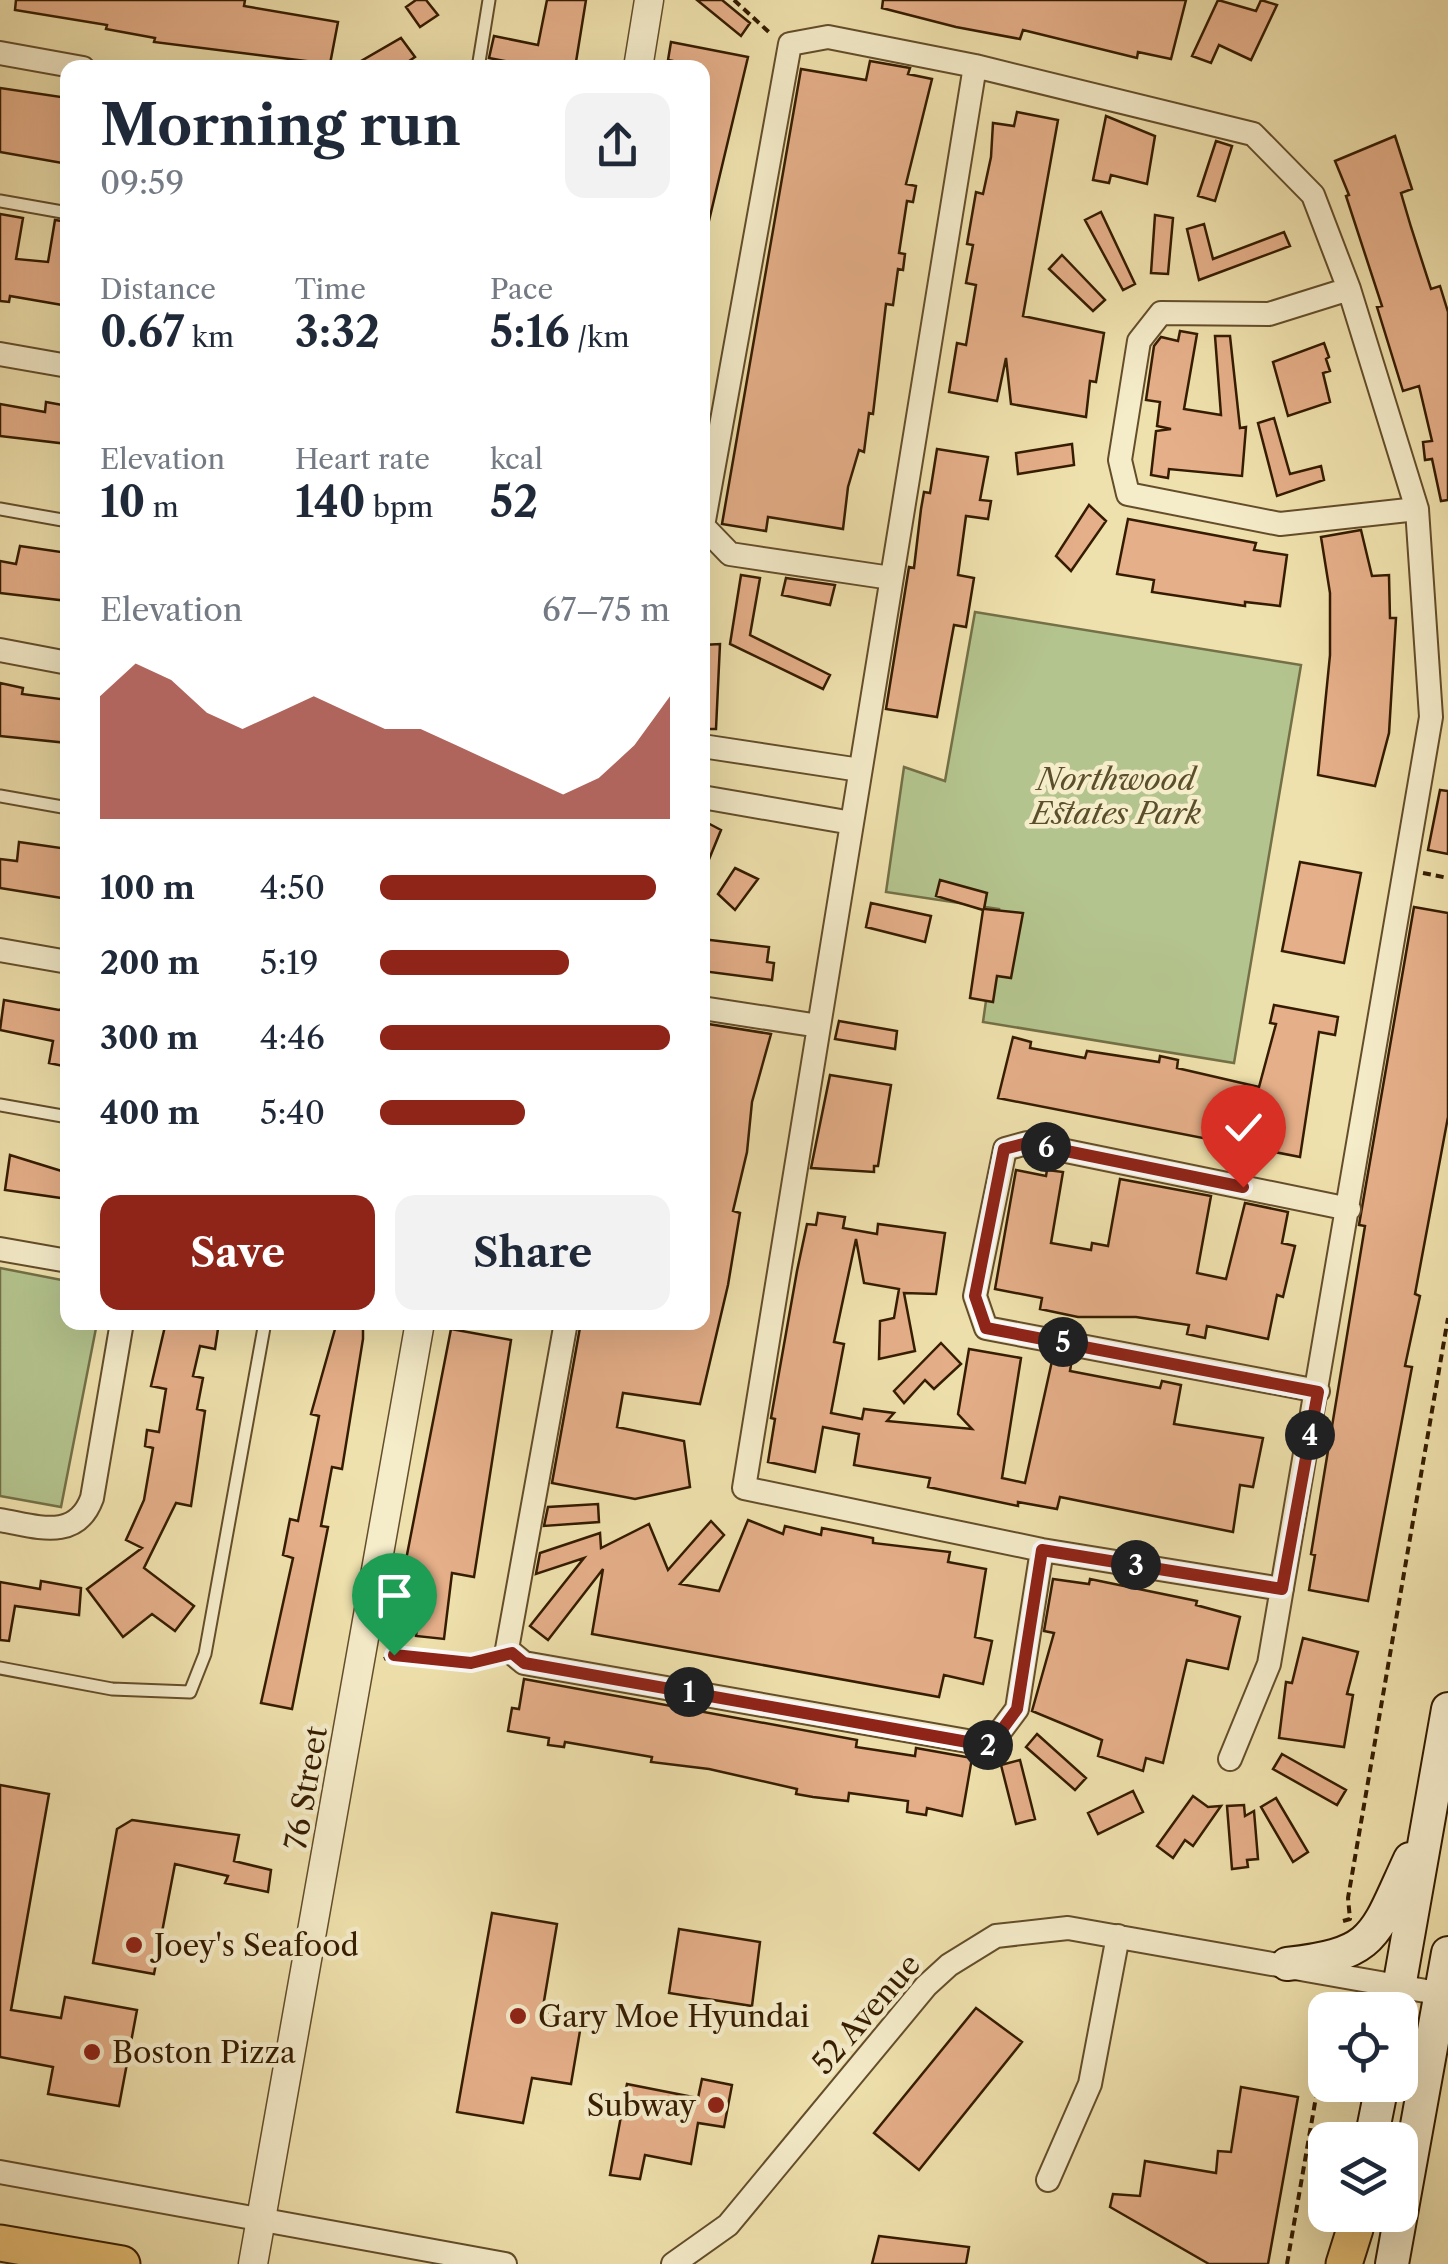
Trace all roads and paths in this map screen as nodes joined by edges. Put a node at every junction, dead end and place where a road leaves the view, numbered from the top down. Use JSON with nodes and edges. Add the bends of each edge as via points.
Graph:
{"nodes":[{"id":1,"x":488,"y":0,"type":"edge"},
{"id":2,"x":650,"y":0,"type":"edge"},
{"id":3,"x":734,"y":0,"type":"edge"},
{"id":4,"x":789,"y":50,"type":"junction"},
{"id":5,"x":0,"y":53,"type":"edge"},
{"id":6,"x":479,"y":60,"type":"edge"},
{"id":7,"x":639,"y":60,"type":"edge"},
{"id":8,"x":60,"y":64,"type":"edge"},
{"id":9,"x":974,"y":66,"type":"junction"},
{"id":10,"x":0,"y":201,"type":"edge"},
{"id":11,"x":60,"y":212,"type":"edge"},
{"id":12,"x":1349,"y":288,"type":"junction"},
{"id":13,"x":0,"y":354,"type":"edge"},
{"id":14,"x":60,"y":365,"type":"edge"},
{"id":15,"x":710,"y":487,"type":"edge"},
{"id":16,"x":0,"y":509,"type":"edge"},
{"id":17,"x":1417,"y":509,"type":"junction"},
{"id":18,"x":60,"y":519,"type":"edge"},
{"id":19,"x":710,"y":533,"type":"edge"},
{"id":20,"x":891,"y":578,"type":"junction"},
{"id":21,"x":0,"y":650,"type":"edge"},
{"id":22,"x":60,"y":661,"type":"edge"},
{"id":23,"x":710,"y":747,"type":"edge"},
{"id":24,"x":860,"y":770,"type":"junction"},
{"id":25,"x":0,"y":796,"type":"edge"},
{"id":26,"x":710,"y":798,"type":"edge"},
{"id":27,"x":60,"y":807,"type":"edge"},
{"id":28,"x":852,"y":823,"type":"junction"},
{"id":29,"x":0,"y":950,"type":"edge"},
{"id":30,"x":60,"y":961,"type":"edge"},
{"id":31,"x":710,"y":1009,"type":"edge"},
{"id":32,"x":819,"y":1026,"type":"junction"},
{"id":33,"x":0,"y":1105,"type":"edge"},
{"id":34,"x":60,"y":1115,"type":"edge"},
{"id":35,"x":1349,"y":1208,"type":"junction"},
{"id":36,"x":0,"y":1249,"type":"edge"},
{"id":37,"x":60,"y":1260,"type":"edge"},
{"id":38,"x":1448,"y":1318,"type":"edge"},
{"id":39,"x":121,"y":1330,"type":"edge"},
{"id":40,"x":263,"y":1330,"type":"edge"},
{"id":41,"x":419,"y":1330,"type":"edge"},
{"id":42,"x":565,"y":1330,"type":"edge"},
{"id":43,"x":1318,"y":1392,"type":"junction"},
{"id":44,"x":0,"y":1520,"type":"edge"},
{"id":45,"x":1042,"y":1550,"type":"junction"},
{"id":46,"x":1282,"y":1589,"type":"junction"},
{"id":47,"x":512,"y":1653,"type":"junction"},
{"id":48,"x":382,"y":1662,"type":"dead end"},
{"id":49,"x":0,"y":1668,"type":"edge"},
{"id":50,"x":1448,"y":1710,"type":"edge"},
{"id":51,"x":1230,"y":1760,"type":"dead end"},
{"id":52,"x":1427,"y":1824,"type":"junction"},
{"id":53,"x":1341,"y":1933,"type":"dead end"},
{"id":54,"x":1118,"y":1936,"type":"junction"},
{"id":55,"x":1448,"y":1953,"type":"edge"},
{"id":56,"x":1287,"y":1964,"type":"junction"},
{"id":57,"x":1376,"y":1992,"type":"edge"},
{"id":58,"x":1399,"y":1992,"type":"edge"},
{"id":59,"x":1444,"y":1994,"type":"edge"},
{"id":60,"x":1418,"y":1997,"type":"edge"},
{"id":61,"x":1315,"y":2102,"type":"edge"},
{"id":62,"x":0,"y":2172,"type":"edge"},
{"id":63,"x":1048,"y":2180,"type":"dead end"},
{"id":64,"x":262,"y":2218,"type":"junction"},
{"id":65,"x":1354,"y":2232,"type":"edge"},
{"id":66,"x":0,"y":2242,"type":"edge"},
{"id":67,"x":122,"y":2264,"type":"edge"},
{"id":68,"x":253,"y":2264,"type":"edge"},
{"id":69,"x":505,"y":2264,"type":"edge"},
{"id":70,"x":673,"y":2264,"type":"edge"},
{"id":71,"x":1287,"y":2264,"type":"edge"},
{"id":72,"x":1346,"y":2264,"type":"edge"},
{"id":73,"x":1392,"y":2264,"type":"edge"}],
"edges":[{"from":1,"to":6,"type":"lane"},
{"from":2,"to":7,"type":"street"},
{"from":3,"to":4,"type":"path"},
{"from":4,"to":9,"type":"street","via":[[790,44],[828,36]]},
{"from":4,"to":15,"type":"street"},
{"from":5,"to":8,"type":"street"},
{"from":9,"to":12,"type":"street","via":[[1253,134],[1313,194]]},
{"from":9,"to":20,"type":"street"},
{"from":10,"to":11,"type":"lane"},
{"from":12,"to":17,"type":"street"},
{"from":12,"to":17,"type":"street","via":[[1268,314],[1161,313],[1138,341],[1120,460],[1128,494],[1280,524]]},
{"from":13,"to":14,"type":"street"},
{"from":16,"to":18,"type":"lane"},
{"from":17,"to":35,"type":"street","via":[[1432,717]]},
{"from":19,"to":20,"type":"street","via":[[730,554]]},
{"from":20,"to":24,"type":"street"},
{"from":21,"to":22,"type":"street"},
{"from":23,"to":24,"type":"street"},
{"from":24,"to":28,"type":"street"},
{"from":25,"to":27,"type":"lane"},
{"from":26,"to":28,"type":"street"},
{"from":28,"to":32,"type":"street"},
{"from":29,"to":30,"type":"street"},
{"from":31,"to":32,"type":"street"},
{"from":32,"to":45,"type":"street","via":[[744,1488]]},
{"from":33,"to":34,"type":"lane"},
{"from":35,"to":43,"type":"street"},
{"from":35,"to":43,"type":"street","via":[[1027,1143],[1004,1149],[975,1296],[986,1328]]},
{"from":36,"to":37,"type":"street"},
{"from":38,"to":53,"type":"path","via":[[1348,1898],[1352,1911]]},
{"from":39,"to":44,"type":"street","via":[[92,1498],[83,1517],[61,1530]]},
{"from":40,"to":49,"type":"lane","via":[[204,1654],[190,1692],[112,1689]]},
{"from":41,"to":64,"type":"street","name":"76 Street"},
{"from":42,"to":47,"type":"street","via":[[507,1649]]},
{"from":43,"to":46,"type":"street"},
{"from":45,"to":46,"type":"street"},
{"from":45,"to":47,"type":"street","via":[[1017,1709],[990,1746],[524,1663]]},
{"from":46,"to":51,"type":"street","via":[[1268,1664]]},
{"from":47,"to":48,"type":"path","via":[[471,1663],[405,1655]]},
{"from":50,"to":52,"type":"main road"},
{"from":52,"to":56,"type":"main road","via":[[1371,1937],[1337,1957]]},
{"from":52,"to":58,"type":"main road"},
{"from":54,"to":56,"type":"street","name":"52 Avenue"},
{"from":54,"to":63,"type":"street","via":[[1090,2084]]},
{"from":54,"to":70,"type":"street","name":"52 Avenue","via":[[1068,1928],[1018,1931],[996,1936],[949,1965],[728,2225]]},
{"from":55,"to":59,"type":"main road"},
{"from":56,"to":57,"type":"street","name":"52 Avenue"},
{"from":59,"to":60,"type":"street","name":"52 Avenue"},
{"from":59,"to":73,"type":"main road"},
{"from":61,"to":71,"type":"path"},
{"from":62,"to":64,"type":"street"},
{"from":64,"to":68,"type":"street","name":"76 Street"},
{"from":64,"to":69,"type":"street"},
{"from":65,"to":72,"type":"main road"},
{"from":66,"to":67,"type":"main road"}]}
